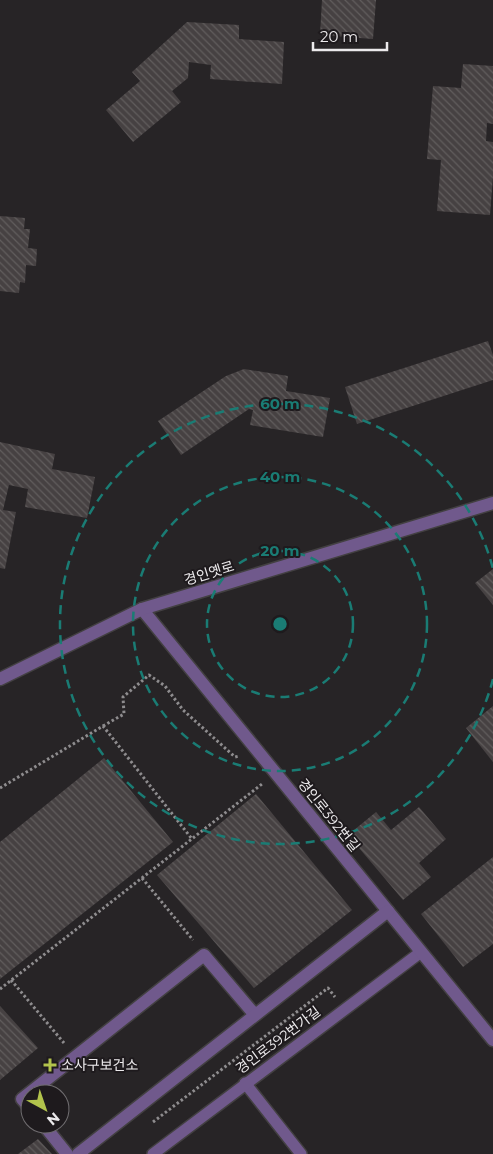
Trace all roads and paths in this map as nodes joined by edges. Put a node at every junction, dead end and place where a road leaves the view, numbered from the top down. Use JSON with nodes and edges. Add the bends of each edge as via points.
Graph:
{"nodes":[{"id":1,"x":493,"y":503,"type":"edge"},
{"id":2,"x":142,"y":608,"type":"junction"},
{"id":3,"x":0,"y":679,"type":"edge"},
{"id":4,"x":103,"y":726,"type":"junction"},
{"id":5,"x":259,"y":752,"type":"junction"},
{"id":6,"x":276,"y":773,"type":"junction"},
{"id":7,"x":0,"y":788,"type":"edge"},
{"id":8,"x":192,"y":839,"type":"junction"},
{"id":9,"x":142,"y":878,"type":"junction"},
{"id":10,"x":388,"y":911,"type":"junction"},
{"id":11,"x":421,"y":952,"type":"junction"},
{"id":12,"x":204,"y":954,"type":"junction"},
{"id":13,"x":11,"y":980,"type":"junction"},
{"id":14,"x":0,"y":989,"type":"edge"},
{"id":15,"x":345,"y":1009,"type":"junction"},
{"id":16,"x":255,"y":1015,"type":"junction"},
{"id":17,"x":493,"y":1040,"type":"edge"},
{"id":18,"x":75,"y":1057,"type":"junction"},
{"id":19,"x":245,"y":1083,"type":"junction"},
{"id":20,"x":41,"y":1084,"type":"edge"},
{"id":21,"x":146,"y":1127,"type":"dead end"},
{"id":22,"x":51,"y":1134,"type":"edge"},
{"id":23,"x":67,"y":1154,"type":"edge"},
{"id":24,"x":78,"y":1154,"type":"edge"},
{"id":25,"x":153,"y":1154,"type":"edge"},
{"id":26,"x":301,"y":1154,"type":"edge"}],
"edges":[{"from":1,"to":2,"type":"street","name":"경인옛로"},
{"from":2,"to":3,"type":"street","name":"경인옛로"},
{"from":2,"to":5,"type":"street","name":"경인로392번길"},
{"from":4,"to":5,"type":"path","via":[[124,714],[123,697],[149,675],[165,686],[183,710],[235,757]]},
{"from":4,"to":7,"type":"path"},
{"from":4,"to":8,"type":"path"},
{"from":5,"to":6,"type":"street","name":"경인로392번길"},
{"from":6,"to":8,"type":"path"},
{"from":6,"to":10,"type":"street","name":"경인로392번길"},
{"from":8,"to":9,"type":"path"},
{"from":9,"to":12,"type":"path"},
{"from":9,"to":13,"type":"path"},
{"from":10,"to":11,"type":"street","name":"경인로392번길"},
{"from":10,"to":16,"type":"street"},
{"from":11,"to":15,"type":"lane","name":"경인로392번가길"},
{"from":11,"to":17,"type":"street","name":"경인로392번길"},
{"from":12,"to":16,"type":"street"},
{"from":12,"to":18,"type":"street"},
{"from":13,"to":14,"type":"path"},
{"from":13,"to":18,"type":"path"},
{"from":15,"to":19,"type":"lane","name":"경인로392번가길"},
{"from":15,"to":21,"type":"path","via":[[328,988]]},
{"from":16,"to":24,"type":"street"},
{"from":18,"to":20,"type":"street"},
{"from":19,"to":25,"type":"lane","name":"경인로392번가길"},
{"from":19,"to":26,"type":"lane"},
{"from":22,"to":23,"type":"street"}]}
